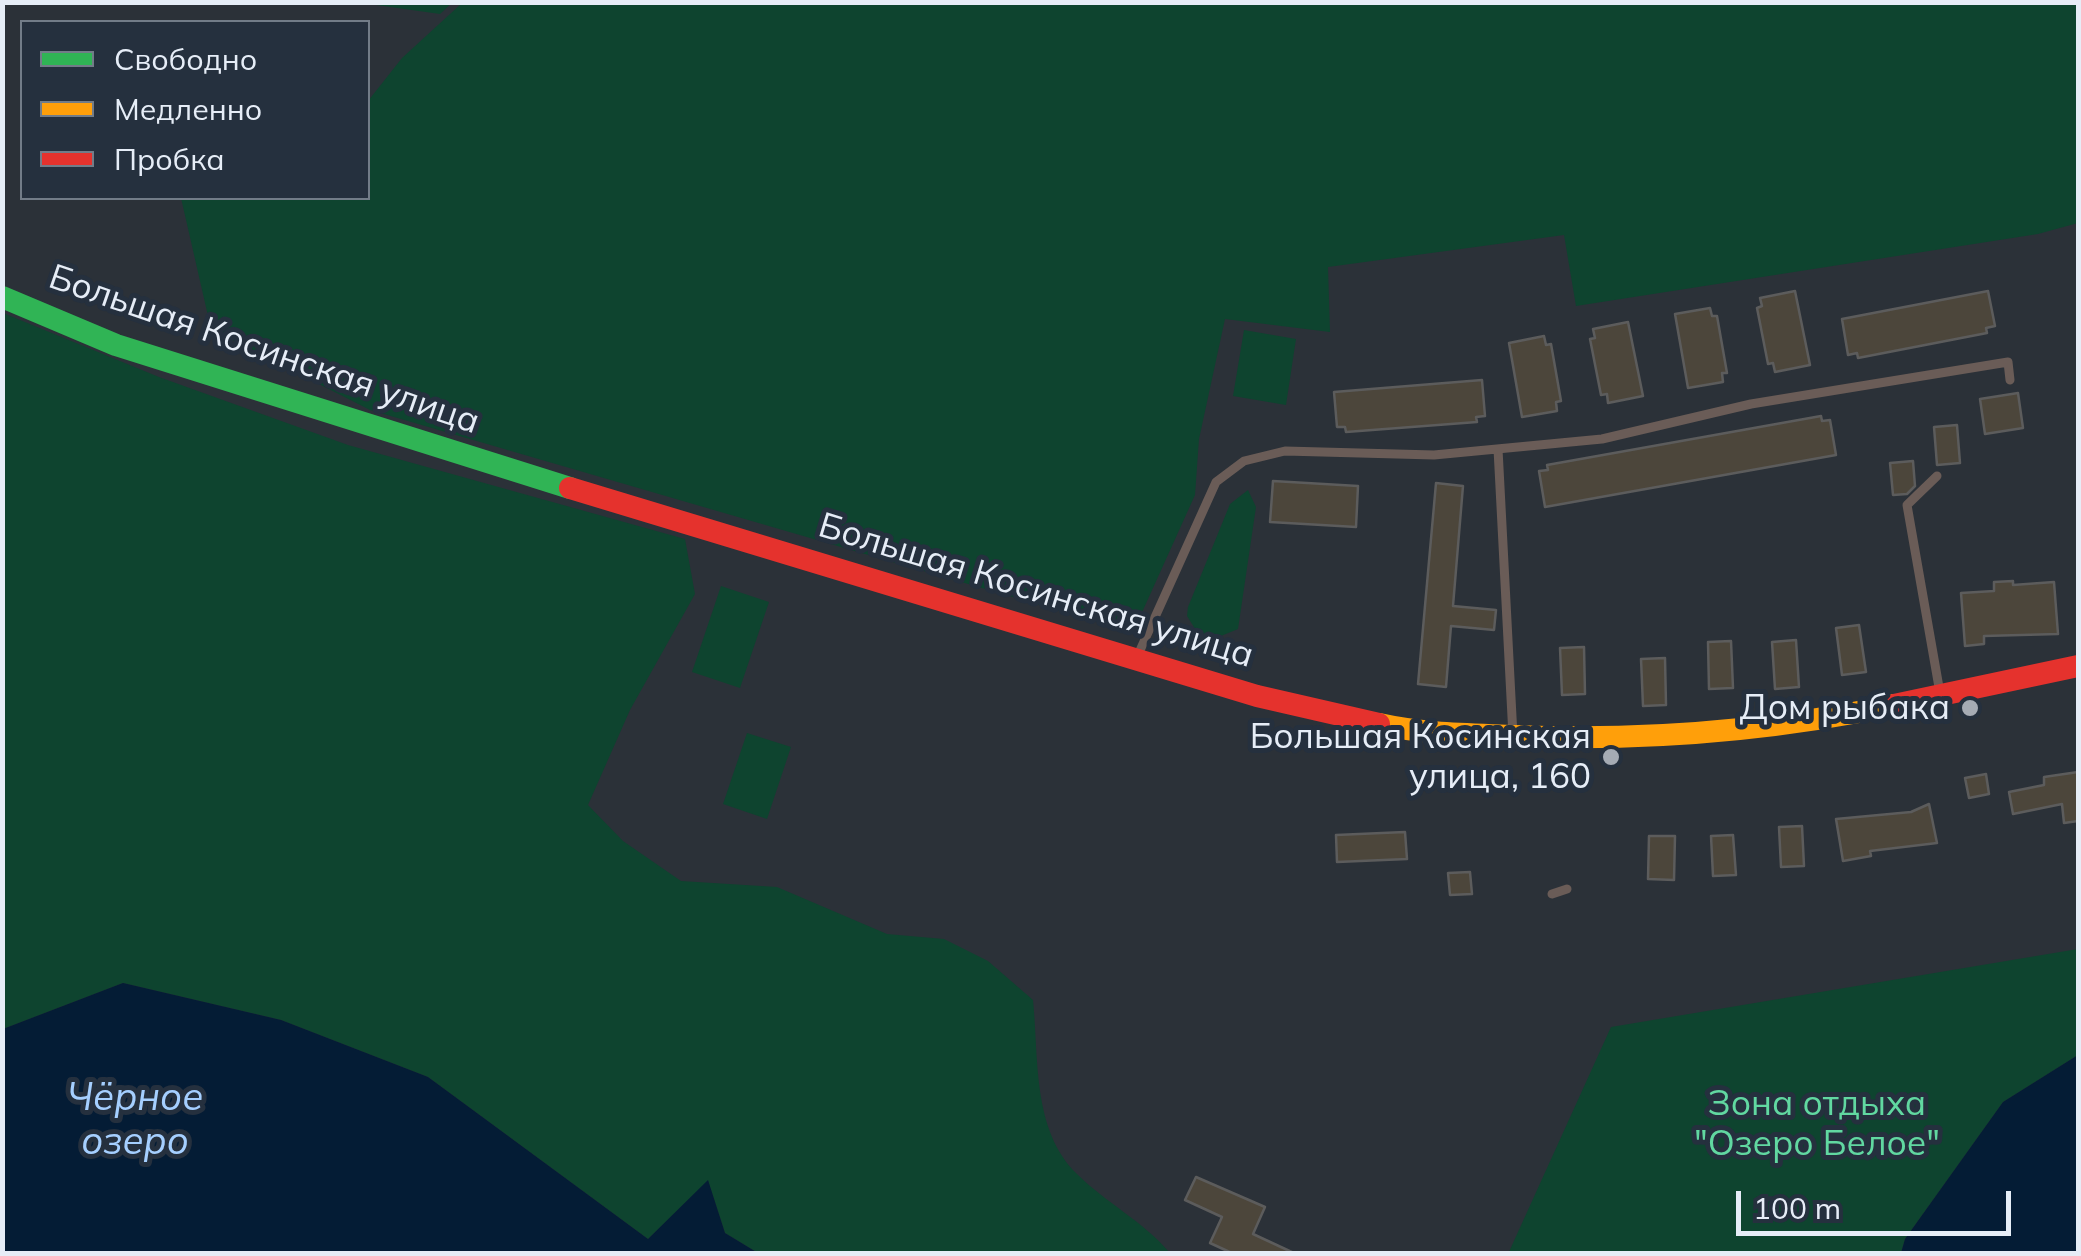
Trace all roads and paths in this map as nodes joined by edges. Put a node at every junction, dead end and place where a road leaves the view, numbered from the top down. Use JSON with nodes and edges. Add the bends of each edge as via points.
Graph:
{"nodes":[{"id":1,"x":2,"y":297,"type":"edge"},
{"id":2,"x":2010,"y":380,"type":"dead end"},
{"id":3,"x":1498,"y":449,"type":"junction"},
{"id":4,"x":1937,"y":476,"type":"dead end"},
{"id":5,"x":1137,"y":657,"type":"junction"},
{"id":6,"x":2078,"y":666,"type":"edge"},
{"id":7,"x":1940,"y":696,"type":"junction"},
{"id":8,"x":1514,"y":738,"type":"junction"},
{"id":9,"x":1567,"y":889,"type":"dead end"},
{"id":10,"x":1552,"y":894,"type":"dead end"}],
"edges":[{"from":1,"to":5,"type":"street","name":"Большая Косинская улица","via":[[116,345],[361,425]]},
{"from":2,"to":3,"type":"lane","via":[[2008,362],[1751,404],[1602,439]]},
{"from":3,"to":5,"type":"lane","via":[[1434,455],[1286,451],[1226,471]]},
{"from":3,"to":8,"type":"lane"},
{"from":4,"to":7,"type":"lane","via":[[1906,505]]},
{"from":5,"to":8,"type":"street","name":"Большая Косинская улица","via":[[1354,720],[1414,732]]},
{"from":6,"to":7,"type":"street","name":"Большая Косинская улица"},
{"from":7,"to":8,"type":"street","name":"Большая Косинская улица","via":[[1823,720],[1618,740]]},
{"from":9,"to":10,"type":"lane"}]}
